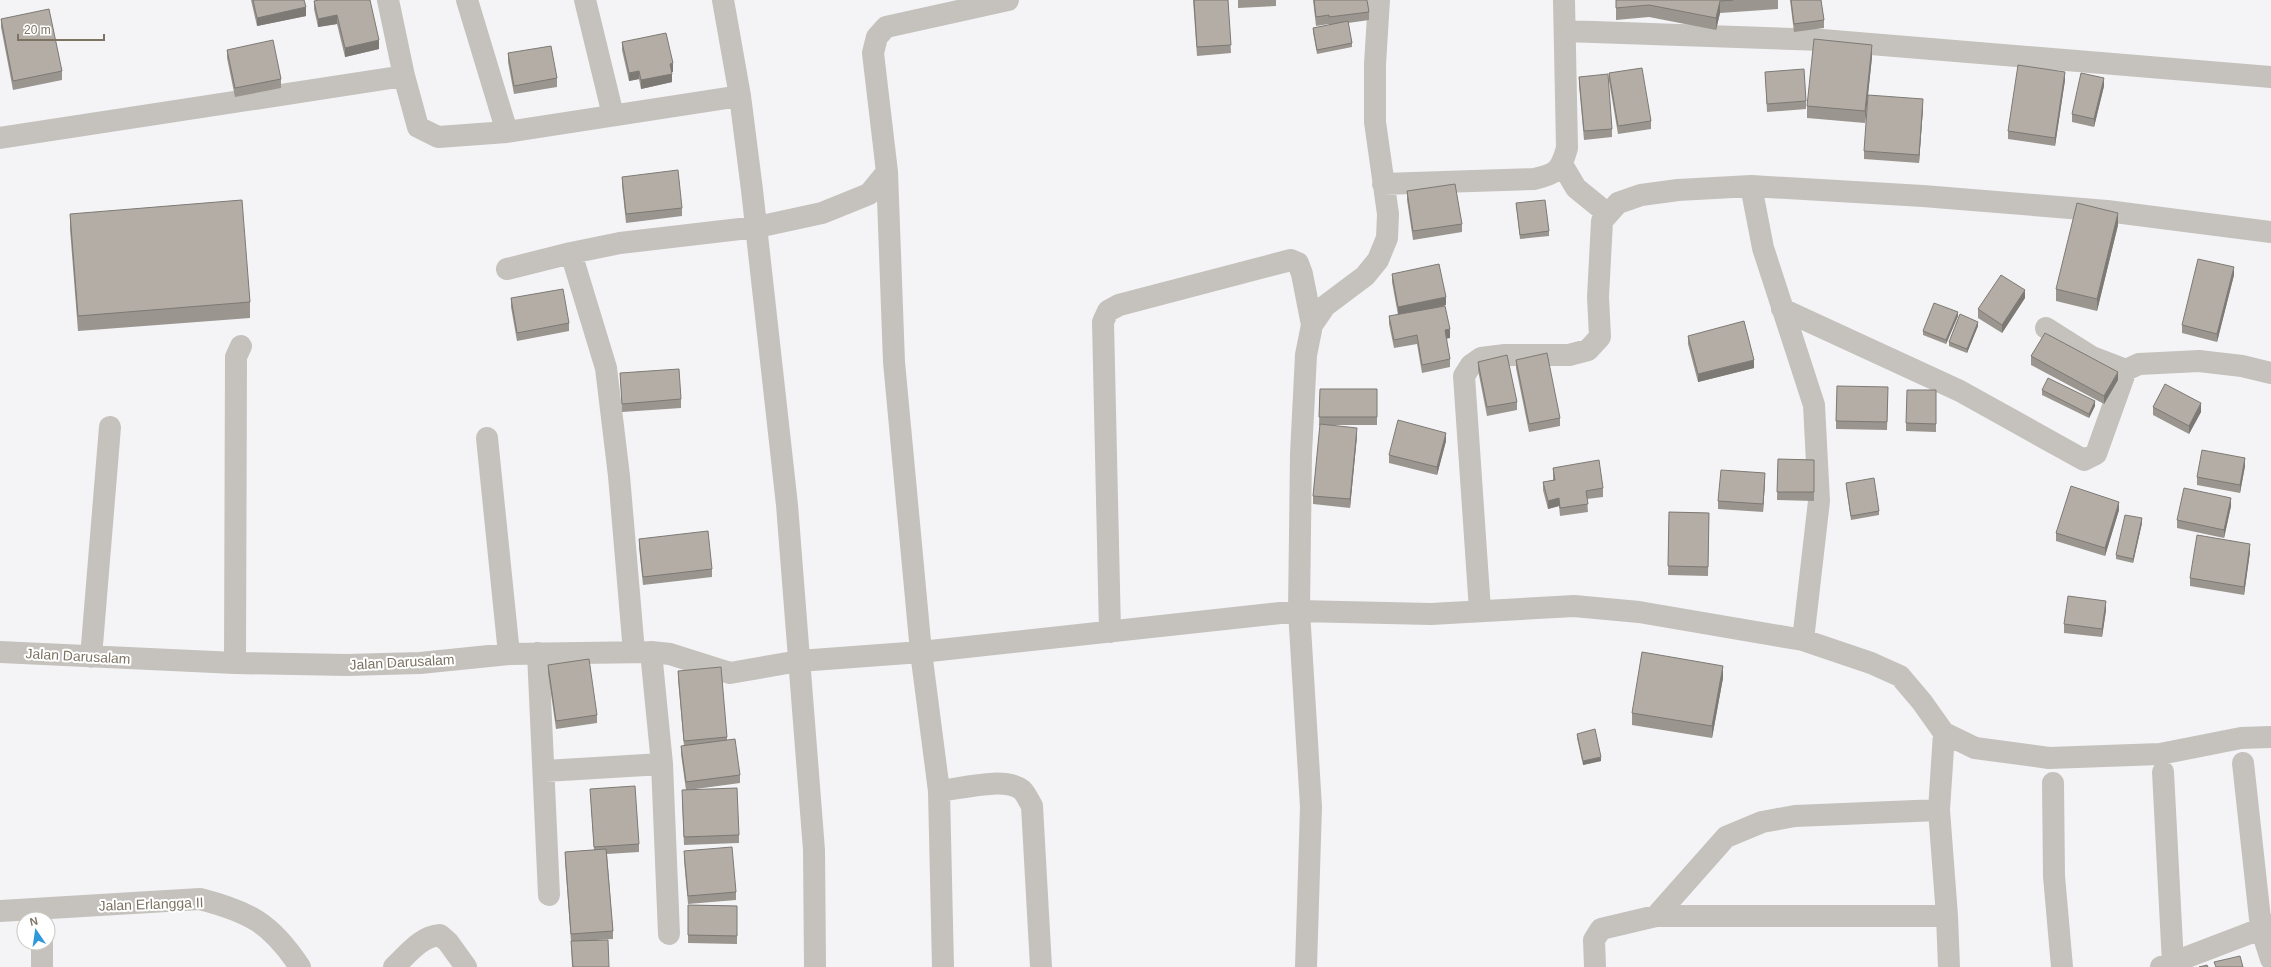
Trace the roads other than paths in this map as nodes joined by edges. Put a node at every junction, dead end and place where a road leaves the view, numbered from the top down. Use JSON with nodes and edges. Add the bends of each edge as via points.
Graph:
{"nodes":[{"id":1,"x":388,"y":0,"type":"edge"},
{"id":2,"x":467,"y":0,"type":"edge"},
{"id":3,"x":585,"y":0,"type":"edge"},
{"id":4,"x":723,"y":0,"type":"edge"},
{"id":5,"x":1008,"y":0,"type":"edge"},
{"id":6,"x":1379,"y":0,"type":"edge"},
{"id":7,"x":1564,"y":0,"type":"edge"},
{"id":8,"x":1565,"y":31,"type":"junction"},
{"id":9,"x":404,"y":76,"type":"junction"},
{"id":10,"x":2271,"y":78,"type":"edge"},
{"id":11,"x":740,"y":96,"type":"junction"},
{"id":12,"x":613,"y":115,"type":"junction"},
{"id":13,"x":507,"y":132,"type":"junction"},
{"id":14,"x":0,"y":138,"type":"edge"},
{"id":15,"x":1563,"y":166,"type":"junction"},
{"id":16,"x":887,"y":172,"type":"junction"},
{"id":17,"x":1383,"y":184,"type":"junction"},
{"id":18,"x":1751,"y":186,"type":"junction"},
{"id":19,"x":1608,"y":214,"type":"junction"},
{"id":20,"x":757,"y":227,"type":"junction"},
{"id":21,"x":2271,"y":232,"type":"edge"},
{"id":22,"x":571,"y":253,"type":"junction"},
{"id":23,"x":508,"y":269,"type":"dead end"},
{"id":24,"x":1782,"y":309,"type":"junction"},
{"id":25,"x":1312,"y":325,"type":"junction"},
{"id":26,"x":2046,"y":328,"type":"dead end"},
{"id":27,"x":241,"y":346,"type":"dead end"},
{"id":28,"x":2126,"y":370,"type":"junction"},
{"id":29,"x":2271,"y":373,"type":"edge"},
{"id":30,"x":110,"y":427,"type":"dead end"},
{"id":31,"x":487,"y":438,"type":"dead end"},
{"id":32,"x":1480,"y":610,"type":"junction"},
{"id":33,"x":1300,"y":612,"type":"junction"},
{"id":34,"x":1110,"y":632,"type":"junction"},
{"id":35,"x":1803,"y":640,"type":"junction"},
{"id":36,"x":0,"y":652,"type":"edge"},
{"id":37,"x":642,"y":652,"type":"junction"},
{"id":38,"x":921,"y":652,"type":"junction"},
{"id":39,"x":538,"y":653,"type":"junction"},
{"id":40,"x":509,"y":654,"type":"junction"},
{"id":41,"x":91,"y":657,"type":"junction"},
{"id":42,"x":799,"y":661,"type":"junction"},
{"id":43,"x":235,"y":663,"type":"junction"},
{"id":44,"x":1944,"y":733,"type":"junction"},
{"id":45,"x":2271,"y":737,"type":"edge"},
{"id":46,"x":2243,"y":763,"type":"dead end"},
{"id":47,"x":662,"y":764,"type":"junction"},
{"id":48,"x":545,"y":772,"type":"junction"},
{"id":49,"x":2163,"y":772,"type":"dead end"},
{"id":50,"x":2053,"y":783,"type":"dead end"},
{"id":51,"x":939,"y":791,"type":"junction"},
{"id":52,"x":1939,"y":810,"type":"junction"},
{"id":53,"x":549,"y":894,"type":"dead end"},
{"id":54,"x":0,"y":911,"type":"edge"},
{"id":55,"x":16,"y":912,"type":"edge"},
{"id":56,"x":56,"y":913,"type":"edge"},
{"id":57,"x":1656,"y":916,"type":"junction"},
{"id":58,"x":1947,"y":916,"type":"junction"},
{"id":59,"x":2266,"y":927,"type":"edge"},
{"id":60,"x":669,"y":934,"type":"dead end"},
{"id":61,"x":42,"y":951,"type":"edge"},
{"id":62,"x":2271,"y":959,"type":"edge"},
{"id":63,"x":2167,"y":966,"type":"edge"},
{"id":64,"x":42,"y":967,"type":"edge"},
{"id":65,"x":300,"y":967,"type":"edge"},
{"id":66,"x":394,"y":967,"type":"edge"},
{"id":67,"x":466,"y":967,"type":"edge"},
{"id":68,"x":815,"y":967,"type":"edge"},
{"id":69,"x":943,"y":967,"type":"edge"},
{"id":70,"x":1041,"y":967,"type":"edge"},
{"id":71,"x":1306,"y":967,"type":"edge"},
{"id":72,"x":1595,"y":967,"type":"edge"},
{"id":73,"x":1949,"y":967,"type":"edge"},
{"id":74,"x":2062,"y":967,"type":"edge"}],
"edges":[{"from":1,"to":9,"type":"street"},
{"from":2,"to":13,"type":"street"},
{"from":3,"to":12,"type":"street"},
{"from":4,"to":11,"type":"street"},
{"from":5,"to":16,"type":"street","via":[[886,27],[877,37],[873,53]]},
{"from":6,"to":17,"type":"street","via":[[1375,122]]},
{"from":7,"to":8,"type":"street"},
{"from":8,"to":10,"type":"street","via":[[1822,40]]},
{"from":8,"to":15,"type":"street","via":[[1567,148]]},
{"from":9,"to":13,"type":"street","via":[[418,127],[438,137]]},
{"from":9,"to":14,"type":"street"},
{"from":11,"to":12,"type":"street"},
{"from":11,"to":20,"type":"street"},
{"from":12,"to":13,"type":"street"},
{"from":15,"to":17,"type":"street","via":[[1550,175],[1534,179]]},
{"from":15,"to":19,"type":"street","via":[[1576,188]]},
{"from":16,"to":20,"type":"street","via":[[869,194],[822,213]]},
{"from":16,"to":38,"type":"street","via":[[894,362]]},
{"from":17,"to":25,"type":"street","via":[[1388,214],[1387,238],[1378,260],[1365,276],[1325,306]]},
{"from":18,"to":19,"type":"street","via":[[1641,195],[1618,203]]},
{"from":18,"to":21,"type":"street","via":[[2100,210]]},
{"from":18,"to":24,"type":"street","via":[[1763,248]]},
{"from":19,"to":32,"type":"street","via":[[1602,221],[1598,297],[1600,337],[1588,350],[1568,355],[1505,355],[1481,358],[1464,376]]},
{"from":20,"to":22,"type":"street","via":[[620,243]]},
{"from":20,"to":42,"type":"street","via":[[787,505]]},
{"from":22,"to":23,"type":"street"},
{"from":22,"to":37,"type":"street","via":[[606,368]]},
{"from":24,"to":28,"type":"street","via":[[1960,391],[2084,460],[2096,454]]},
{"from":24,"to":35,"type":"street","via":[[1814,405],[1819,501]]},
{"from":25,"to":33,"type":"street","via":[[1306,355],[1301,454]]},
{"from":25,"to":34,"type":"street","via":[[1302,274],[1298,263],[1291,260],[1119,305],[1108,311],[1103,322]]},
{"from":26,"to":28,"type":"street","via":[[2092,357]]},
{"from":27,"to":43,"type":"street","via":[[236,357],[234,430]]},
{"from":28,"to":29,"type":"street","via":[[2139,364],[2199,361],[2242,366]]},
{"from":30,"to":41,"type":"street"},
{"from":31,"to":40,"type":"street"},
{"from":32,"to":33,"type":"street","name":"Jalan Darusalam","via":[[1431,614]]},
{"from":32,"to":35,"type":"street","name":"Jalan Darusalam","via":[[1574,606],[1617,610]]},
{"from":33,"to":34,"type":"street","name":"Jalan Darusalam"},
{"from":33,"to":71,"type":"street","via":[[1311,806]]},
{"from":34,"to":38,"type":"street","name":"Jalan Darusalam"},
{"from":35,"to":44,"type":"street","name":"Jalan Darusalam","via":[[1871,662],[1900,676]]},
{"from":36,"to":41,"type":"street","name":"Jalan Darusalam"},
{"from":37,"to":39,"type":"street","name":"Jalan Darusalam"},
{"from":37,"to":42,"type":"street","name":"Jalan Darusalam","via":[[670,654],[730,673]]},
{"from":37,"to":47,"type":"street"},
{"from":38,"to":42,"type":"street","name":"Jalan Darusalam"},
{"from":38,"to":51,"type":"street"},
{"from":39,"to":40,"type":"street","name":"Jalan Darusalam"},
{"from":39,"to":48,"type":"street"},
{"from":40,"to":43,"type":"street","name":"Jalan Darusalam","via":[[412,663]]},
{"from":41,"to":43,"type":"street","name":"Jalan Darusalam"},
{"from":42,"to":68,"type":"street","via":[[814,850]]},
{"from":44,"to":45,"type":"street","via":[[1975,748],[2049,758],[2160,754],[2241,738]]},
{"from":44,"to":52,"type":"street"},
{"from":46,"to":59,"type":"street"},
{"from":47,"to":48,"type":"street"},
{"from":47,"to":60,"type":"street"},
{"from":48,"to":53,"type":"street"},
{"from":49,"to":63,"type":"street"},
{"from":50,"to":74,"type":"street","via":[[2054,876]]},
{"from":51,"to":69,"type":"street"},
{"from":51,"to":70,"type":"street","via":[[995,784],[1012,785],[1023,791],[1032,806]]},
{"from":52,"to":57,"type":"street","via":[[1795,816],[1762,822],[1726,837]]},
{"from":52,"to":58,"type":"street"},
{"from":54,"to":55,"type":"street","name":"Jalan Erlangga II"},
{"from":56,"to":65,"type":"street","name":"Jalan Erlangga II","via":[[200,899],[252,916],[273,932]]},
{"from":57,"to":58,"type":"street"},
{"from":57,"to":72,"type":"street","via":[[1601,929],[1594,940]]},
{"from":58,"to":73,"type":"street"},
{"from":59,"to":62,"type":"street"},
{"from":59,"to":63,"type":"street"},
{"from":61,"to":64,"type":"street"},
{"from":66,"to":67,"type":"street","via":[[419,944],[432,936],[440,935]]}]}
